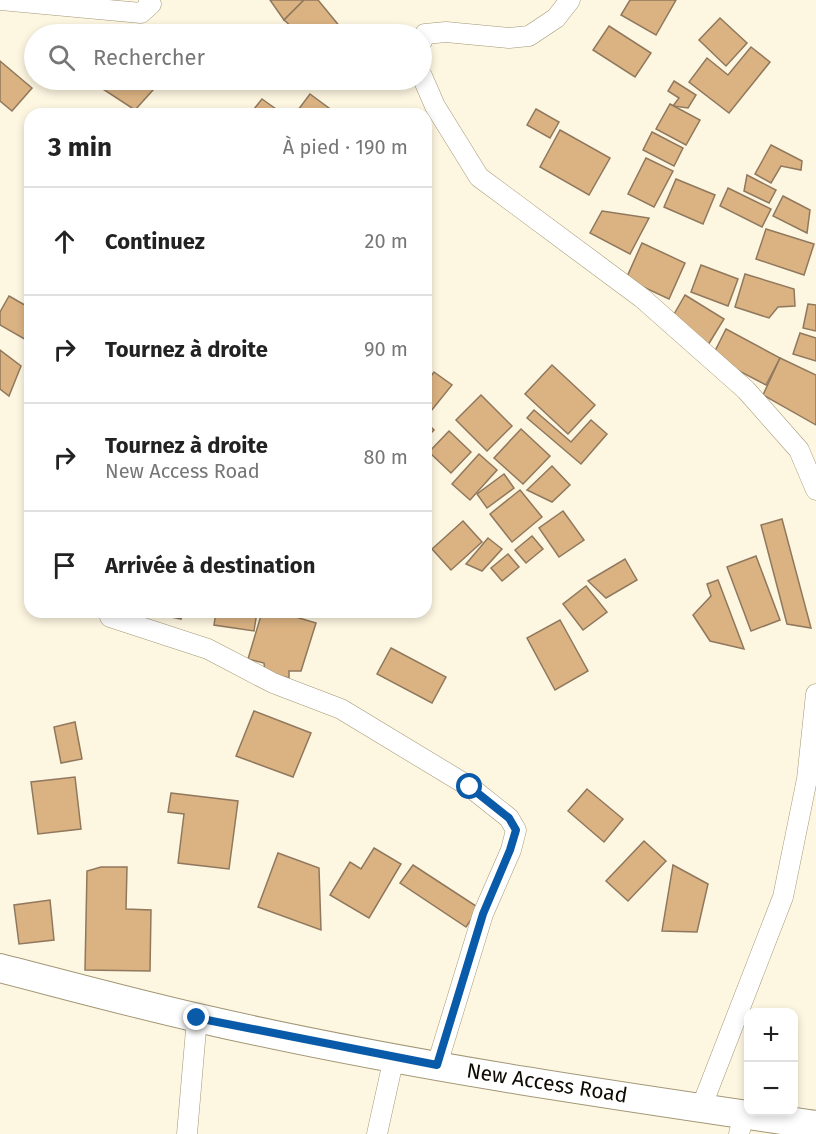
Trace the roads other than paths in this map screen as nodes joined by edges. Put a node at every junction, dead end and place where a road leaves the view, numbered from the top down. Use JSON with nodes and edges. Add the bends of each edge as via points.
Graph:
{"nodes":[{"id":1,"x":0,"y":0,"type":"edge"},
{"id":2,"x":149,"y":0,"type":"edge"},
{"id":3,"x":570,"y":0,"type":"edge"},
{"id":4,"x":432,"y":33,"type":"edge"},
{"id":5,"x":428,"y":90,"type":"edge"},
{"id":6,"x":816,"y":490,"type":"edge"},
{"id":7,"x":113,"y":618,"type":"edge"},
{"id":8,"x":816,"y":694,"type":"edge"},
{"id":9,"x":0,"y":968,"type":"edge"},
{"id":10,"x":197,"y":1018,"type":"junction"},
{"id":11,"x":394,"y":1057,"type":"junction"},
{"id":12,"x":437,"y":1065,"type":"junction"},
{"id":13,"x":701,"y":1108,"type":"junction"},
{"id":14,"x":742,"y":1124,"type":"edge"},
{"id":15,"x":816,"y":1125,"type":"edge"},
{"id":16,"x":187,"y":1134,"type":"edge"},
{"id":17,"x":377,"y":1134,"type":"edge"}],
"edges":[{"from":1,"to":2,"type":"street","via":[[141,13]]},
{"from":3,"to":4,"type":"street","via":[[556,18],[529,36]]},
{"from":5,"to":6,"type":"street","via":[[479,177],[642,298],[746,390],[799,450]]},
{"from":7,"to":12,"type":"street","via":[[208,649],[273,683],[341,709],[470,787],[509,818],[516,830],[483,914]]},
{"from":8,"to":13,"type":"street","via":[[807,778],[783,897]]},
{"from":9,"to":10,"type":"main road","name":"New Access Road"},
{"from":10,"to":11,"type":"main road","name":"New Access Road"},
{"from":10,"to":16,"type":"street"},
{"from":11,"to":12,"type":"main road","name":"New Access Road"},
{"from":11,"to":17,"type":"street"},
{"from":12,"to":13,"type":"main road","name":"New Access Road"},
{"from":13,"to":14,"type":"main road","name":"New Access Road"},
{"from":14,"to":15,"type":"main road","name":"New Access Road"}]}
